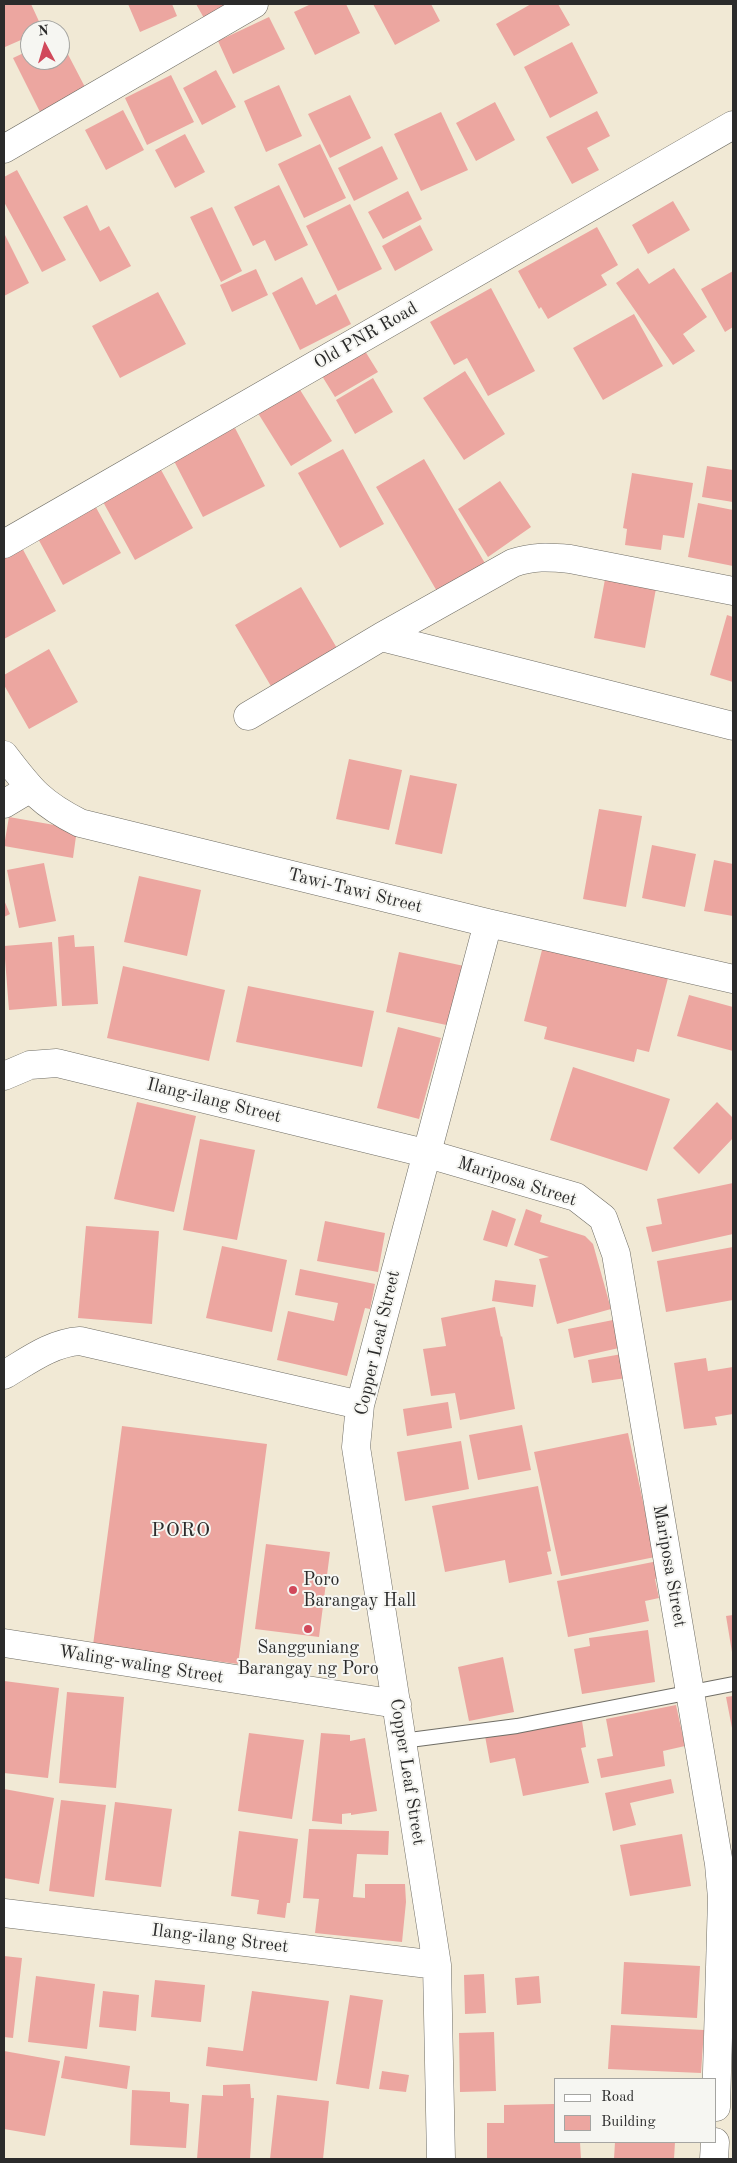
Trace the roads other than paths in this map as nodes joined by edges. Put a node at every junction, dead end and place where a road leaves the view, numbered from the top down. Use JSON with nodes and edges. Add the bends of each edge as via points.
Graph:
{"nodes":[{"id":1,"x":254,"y":4,"type":"edge"},
{"id":2,"x":731,"y":126,"type":"edge"},
{"id":3,"x":4,"y":149,"type":"edge"},
{"id":4,"x":4,"y":544,"type":"edge"},
{"id":5,"x":733,"y":590,"type":"edge"},
{"id":6,"x":381,"y":637,"type":"junction"},
{"id":7,"x":248,"y":716,"type":"dead end"},
{"id":8,"x":733,"y":726,"type":"edge"},
{"id":9,"x":4,"y":755,"type":"edge"},
{"id":10,"x":30,"y":789,"type":"junction"},
{"id":11,"x":4,"y":804,"type":"edge"},
{"id":12,"x":488,"y":923,"type":"junction"},
{"id":13,"x":733,"y":979,"type":"edge"},
{"id":14,"x":4,"y":1076,"type":"edge"},
{"id":15,"x":425,"y":1153,"type":"junction"},
{"id":16,"x":4,"y":1375,"type":"edge"},
{"id":17,"x":360,"y":1405,"type":"junction"},
{"id":18,"x":4,"y":1644,"type":"edge"},
{"id":19,"x":733,"y":1684,"type":"edge"},
{"id":20,"x":691,"y":1693,"type":"junction"},
{"id":21,"x":397,"y":1704,"type":"junction"},
{"id":22,"x":402,"y":1741,"type":"junction"},
{"id":23,"x":4,"y":1913,"type":"edge"},
{"id":24,"x":437,"y":1965,"type":"junction"},
{"id":25,"x":717,"y":2078,"type":"edge"},
{"id":26,"x":715,"y":2143,"type":"edge"},
{"id":27,"x":442,"y":2159,"type":"edge"},
{"id":28,"x":714,"y":2159,"type":"edge"}],
"edges":[{"from":1,"to":3,"type":"street"},
{"from":2,"to":4,"type":"street","name":"Old PNR Road"},
{"from":5,"to":6,"type":"street","via":[[570,559],[529,558],[513,563]]},
{"from":6,"to":7,"type":"street"},
{"from":6,"to":8,"type":"street"},
{"from":9,"to":10,"type":"street","name":"Tawi-Tawi Street"},
{"from":10,"to":11,"type":"street"},
{"from":10,"to":12,"type":"street","name":"Tawi-Tawi Street","via":[[53,810],[80,823]]},
{"from":12,"to":13,"type":"street","name":"Tawi-Tawi Street"},
{"from":12,"to":15,"type":"street","name":"Copper Leaf Street"},
{"from":14,"to":15,"type":"street","name":"Ilang-ilang Street","via":[[30,1065],[56,1062]]},
{"from":15,"to":17,"type":"street","name":"Copper Leaf Street"},
{"from":15,"to":20,"type":"street","name":"Mariposa Street","via":[[576,1197],[603,1218],[616,1254]]},
{"from":16,"to":17,"type":"street","via":[[53,1346],[80,1341]]},
{"from":17,"to":21,"type":"street","name":"Copper Leaf Street","via":[[356,1447]]},
{"from":18,"to":21,"type":"street","name":"Waling-waling Street"},
{"from":19,"to":20,"type":"lane"},
{"from":20,"to":22,"type":"lane","via":[[516,1726]]},
{"from":20,"to":25,"type":"street","name":"Mariposa Street","via":[[720,1864],[722,1898]]},
{"from":21,"to":22,"type":"street","name":"Copper Leaf Street"},
{"from":22,"to":24,"type":"street","name":"Copper Leaf Street"},
{"from":23,"to":24,"type":"street","name":"Ilang-ilang Street"},
{"from":24,"to":27,"type":"street","name":"Copper Leaf Street"},
{"from":26,"to":28,"type":"street"}]}
